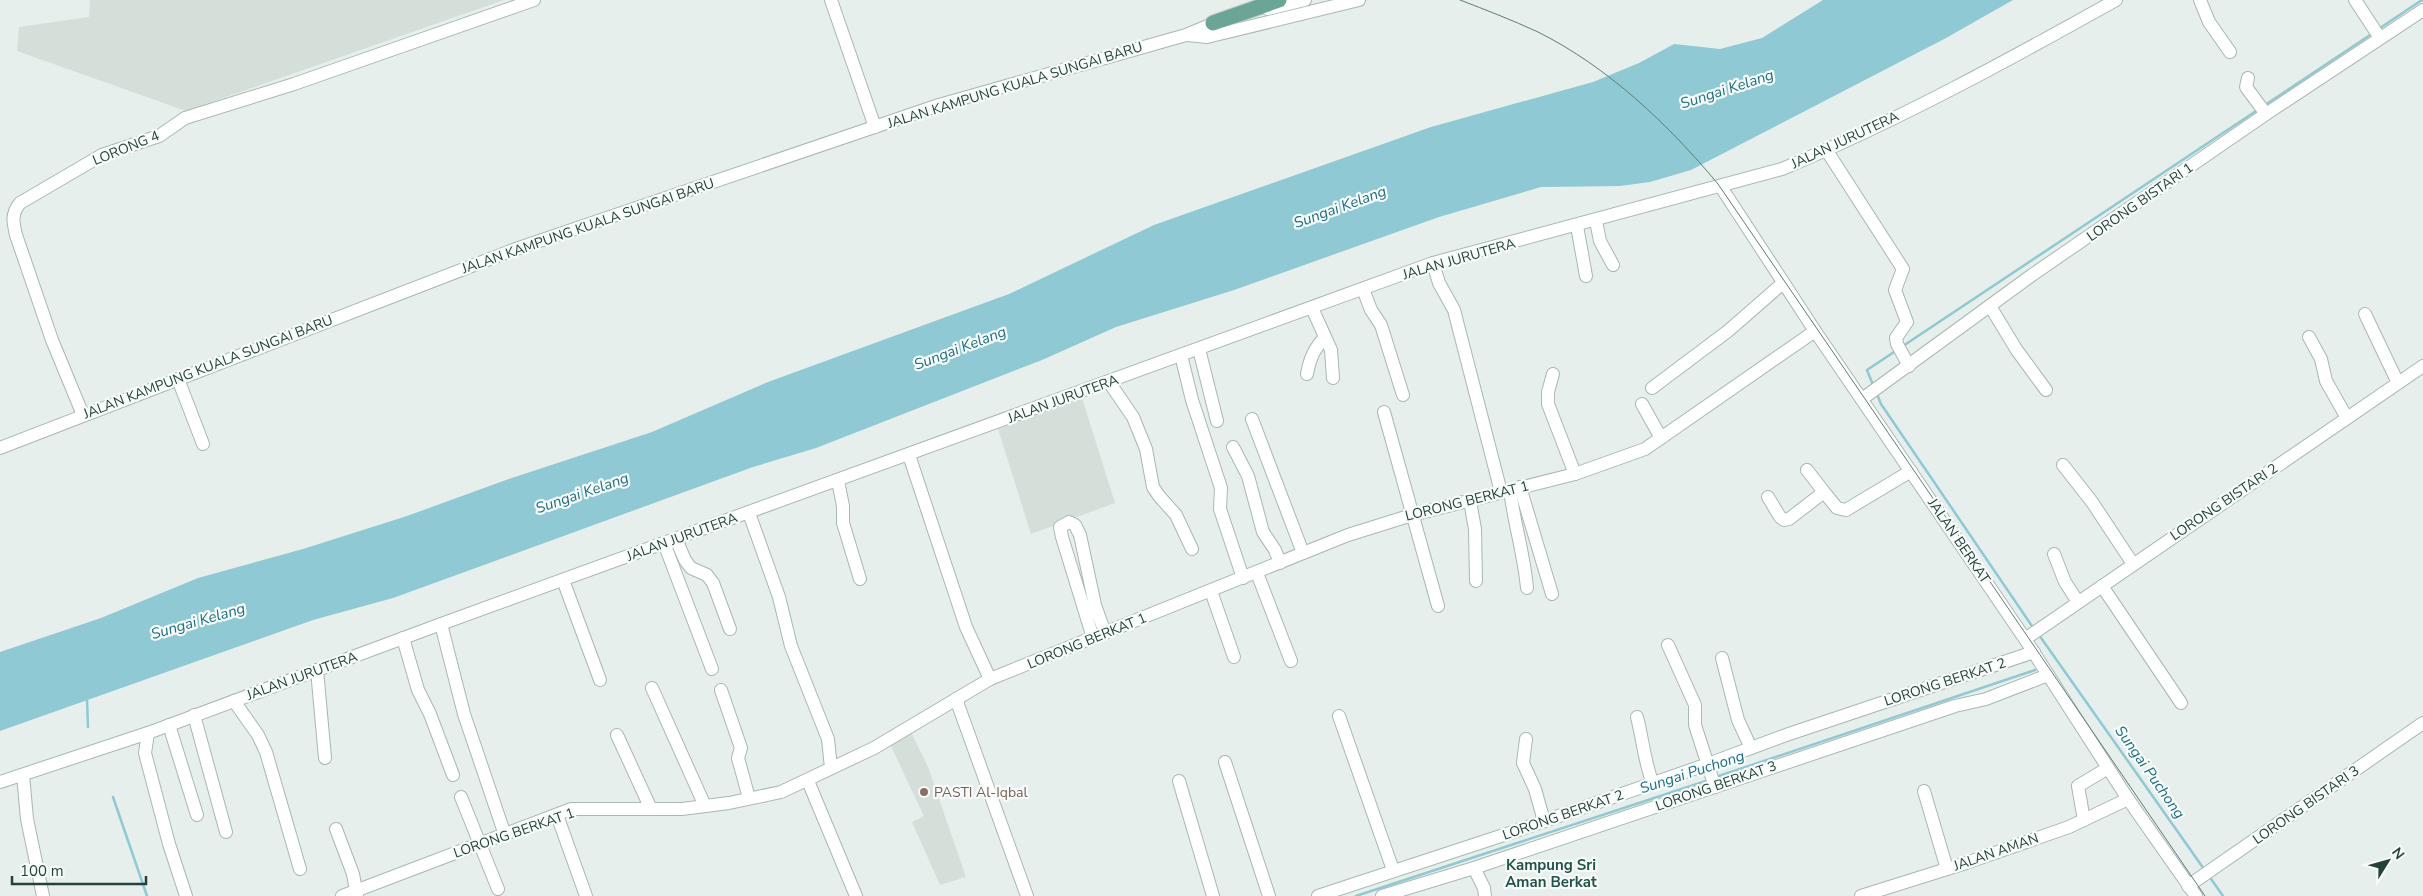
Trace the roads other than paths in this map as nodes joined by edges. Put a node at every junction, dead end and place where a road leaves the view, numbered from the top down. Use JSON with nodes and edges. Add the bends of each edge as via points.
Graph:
{"nodes":[{"id":1,"x":534,"y":0,"type":"edge"},
{"id":2,"x":831,"y":0,"type":"edge"},
{"id":3,"x":1279,"y":0,"type":"edge"},
{"id":4,"x":1305,"y":0,"type":"edge"},
{"id":5,"x":1315,"y":0,"type":"edge"},
{"id":6,"x":1359,"y":0,"type":"edge"},
{"id":7,"x":2116,"y":0,"type":"edge"},
{"id":8,"x":2200,"y":0,"type":"edge"},
{"id":9,"x":2355,"y":0,"type":"edge"},
{"id":10,"x":2423,"y":12,"type":"edge"},
{"id":11,"x":1213,"y":22,"type":"junction"},
{"id":12,"x":1231,"y":31,"type":"junction"},
{"id":13,"x":2377,"y":32,"type":"junction"},
{"id":14,"x":1186,"y":35,"type":"junction"},
{"id":15,"x":2230,"y":52,"type":"dead end"},
{"id":16,"x":2248,"y":78,"type":"dead end"},
{"id":17,"x":2262,"y":108,"type":"junction"},
{"id":18,"x":874,"y":127,"type":"junction"},
{"id":19,"x":1827,"y":151,"type":"junction"},
{"id":20,"x":1721,"y":187,"type":"junction"},
{"id":21,"x":1596,"y":221,"type":"junction"},
{"id":22,"x":1577,"y":226,"type":"junction"},
{"id":23,"x":1434,"y":263,"type":"junction"},
{"id":24,"x":1613,"y":265,"type":"dead end"},
{"id":25,"x":1586,"y":276,"type":"dead end"},
{"id":26,"x":1783,"y":283,"type":"junction"},
{"id":27,"x":1363,"y":289,"type":"junction"},
{"id":28,"x":1990,"y":306,"type":"junction"},
{"id":29,"x":1312,"y":308,"type":"junction"},
{"id":30,"x":2365,"y":314,"type":"dead end"},
{"id":31,"x":1815,"y":331,"type":"junction"},
{"id":32,"x":1325,"y":337,"type":"junction"},
{"id":33,"x":2309,"y":337,"type":"dead end"},
{"id":34,"x":1199,"y":349,"type":"junction"},
{"id":35,"x":1181,"y":355,"type":"junction"},
{"id":36,"x":1909,"y":366,"type":"junction"},
{"id":37,"x":2423,"y":366,"type":"edge"},
{"id":38,"x":1307,"y":374,"type":"dead end"},
{"id":39,"x":1553,"y":374,"type":"dead end"},
{"id":40,"x":1333,"y":378,"type":"dead end"},
{"id":41,"x":178,"y":379,"type":"junction"},
{"id":42,"x":1109,"y":382,"type":"junction"},
{"id":43,"x":2398,"y":383,"type":"junction"},
{"id":44,"x":1652,"y":388,"type":"dead end"},
{"id":45,"x":2046,"y":390,"type":"dead end"},
{"id":46,"x":1403,"y":395,"type":"dead end"},
{"id":47,"x":1865,"y":397,"type":"junction"},
{"id":48,"x":1642,"y":404,"type":"dead end"},
{"id":49,"x":1384,"y":412,"type":"dead end"},
{"id":50,"x":82,"y":415,"type":"junction"},
{"id":51,"x":2347,"y":418,"type":"junction"},
{"id":52,"x":1252,"y":419,"type":"dead end"},
{"id":53,"x":1217,"y":421,"type":"dead end"},
{"id":54,"x":1661,"y":438,"type":"junction"},
{"id":55,"x":203,"y":444,"type":"dead end"},
{"id":56,"x":1233,"y":447,"type":"dead end"},
{"id":57,"x":0,"y":448,"type":"edge"},
{"id":58,"x":909,"y":455,"type":"junction"},
{"id":59,"x":2063,"y":465,"type":"dead end"},
{"id":60,"x":1807,"y":470,"type":"dead end"},
{"id":61,"x":1911,"y":472,"type":"junction"},
{"id":62,"x":1575,"y":474,"type":"junction"},
{"id":63,"x":838,"y":481,"type":"junction"},
{"id":64,"x":1510,"y":490,"type":"junction"},
{"id":65,"x":1824,"y":492,"type":"junction"},
{"id":66,"x":1768,"y":496,"type":"dead end"},
{"id":67,"x":1470,"y":501,"type":"junction"},
{"id":68,"x":749,"y":513,"type":"junction"},
{"id":69,"x":1412,"y":515,"type":"junction"},
{"id":70,"x":670,"y":541,"type":"junction"},
{"id":71,"x":1192,"y":549,"type":"dead end"},
{"id":72,"x":1303,"y":553,"type":"junction"},
{"id":73,"x":2054,"y":554,"type":"dead end"},
{"id":74,"x":1280,"y":563,"type":"junction"},
{"id":75,"x":2133,"y":564,"type":"junction"},
{"id":76,"x":1257,"y":573,"type":"junction"},
{"id":77,"x":1243,"y":578,"type":"junction"},
{"id":78,"x":860,"y":579,"type":"dead end"},
{"id":79,"x":563,"y":580,"type":"junction"},
{"id":80,"x":1476,"y":581,"type":"dead end"},
{"id":81,"x":2102,"y":586,"type":"junction"},
{"id":82,"x":1527,"y":588,"type":"dead end"},
{"id":83,"x":1211,"y":591,"type":"junction"},
{"id":84,"x":1552,"y":594,"type":"dead end"},
{"id":85,"x":2078,"y":602,"type":"junction"},
{"id":86,"x":1438,"y":606,"type":"dead end"},
{"id":87,"x":441,"y":624,"type":"junction"},
{"id":88,"x":730,"y":629,"type":"dead end"},
{"id":89,"x":1099,"y":636,"type":"junction"},
{"id":90,"x":2028,"y":637,"type":"junction"},
{"id":91,"x":403,"y":638,"type":"junction"},
{"id":92,"x":1668,"y":645,"type":"dead end"},
{"id":93,"x":2034,"y":652,"type":"junction"},
{"id":94,"x":1234,"y":656,"type":"dead end"},
{"id":95,"x":1722,"y":658,"type":"dead end"},
{"id":96,"x":1291,"y":661,"type":"dead end"},
{"id":97,"x":712,"y":669,"type":"dead end"},
{"id":98,"x":317,"y":670,"type":"junction"},
{"id":99,"x":2048,"y":675,"type":"junction"},
{"id":100,"x":600,"y":680,"type":"dead end"},
{"id":101,"x":990,"y":680,"type":"junction"},
{"id":102,"x":652,"y":688,"type":"dead end"},
{"id":103,"x":720,"y":690,"type":"dead end"},
{"id":104,"x":956,"y":699,"type":"junction"},
{"id":105,"x":234,"y":700,"type":"junction"},
{"id":106,"x":2181,"y":703,"type":"dead end"},
{"id":107,"x":194,"y":715,"type":"junction"},
{"id":108,"x":1339,"y":716,"type":"dead end"},
{"id":109,"x":1637,"y":717,"type":"dead end"},
{"id":110,"x":2423,"y":723,"type":"edge"},
{"id":111,"x":169,"y":724,"type":"junction"},
{"id":112,"x":148,"y":733,"type":"junction"},
{"id":113,"x":617,"y":735,"type":"dead end"},
{"id":114,"x":1526,"y":739,"type":"dead end"},
{"id":115,"x":1751,"y":748,"type":"junction"},
{"id":116,"x":325,"y":758,"type":"dead end"},
{"id":117,"x":1225,"y":762,"type":"dead end"},
{"id":118,"x":1709,"y":767,"type":"junction"},
{"id":119,"x":831,"y":768,"type":"junction"},
{"id":120,"x":2108,"y":768,"type":"junction"},
{"id":121,"x":23,"y":774,"type":"junction"},
{"id":122,"x":453,"y":775,"type":"dead end"},
{"id":123,"x":808,"y":781,"type":"junction"},
{"id":124,"x":1179,"y":781,"type":"dead end"},
{"id":125,"x":0,"y":782,"type":"edge"},
{"id":126,"x":1653,"y":784,"type":"junction"},
{"id":127,"x":1714,"y":785,"type":"junction"},
{"id":128,"x":1924,"y":791,"type":"dead end"},
{"id":129,"x":461,"y":797,"type":"dead end"},
{"id":130,"x":749,"y":798,"type":"junction"},
{"id":131,"x":2128,"y":799,"type":"junction"},
{"id":132,"x":705,"y":806,"type":"junction"},
{"id":133,"x":652,"y":809,"type":"junction"},
{"id":134,"x":197,"y":815,"type":"dead end"},
{"id":135,"x":558,"y":815,"type":"junction"},
{"id":136,"x":2084,"y":820,"type":"junction"},
{"id":137,"x":1544,"y":821,"type":"junction"},
{"id":138,"x":336,"y":829,"type":"dead end"},
{"id":139,"x":1516,"y":831,"type":"junction"},
{"id":140,"x":226,"y":832,"type":"dead end"},
{"id":141,"x":505,"y":835,"type":"junction"},
{"id":142,"x":478,"y":844,"type":"junction"},
{"id":143,"x":1522,"y":852,"type":"junction"},
{"id":144,"x":1474,"y":868,"type":"junction"},
{"id":145,"x":300,"y":869,"type":"dead end"},
{"id":146,"x":1947,"y":869,"type":"junction"},
{"id":147,"x":1389,"y":871,"type":"junction"},
{"id":148,"x":498,"y":889,"type":"dead end"},
{"id":149,"x":2192,"y":891,"type":"edge"},
{"id":150,"x":357,"y":893,"type":"edge"},
{"id":151,"x":1339,"y":893,"type":"edge"},
{"id":152,"x":1387,"y":894,"type":"edge"},
{"id":153,"x":1868,"y":895,"type":"edge"},
{"id":154,"x":43,"y":896,"type":"edge"},
{"id":155,"x":186,"y":896,"type":"edge"},
{"id":156,"x":342,"y":896,"type":"edge"},
{"id":157,"x":586,"y":896,"type":"edge"},
{"id":158,"x":856,"y":896,"type":"edge"},
{"id":159,"x":1026,"y":896,"type":"edge"},
{"id":160,"x":1213,"y":896,"type":"edge"},
{"id":161,"x":1269,"y":896,"type":"edge"},
{"id":162,"x":1318,"y":896,"type":"edge"},
{"id":163,"x":1485,"y":896,"type":"edge"}],
"edges":[{"from":1,"to":50,"type":"street","name":"LORONG 4","via":[[294,84],[185,118],[159,136],[102,155],[20,204],[14,211],[16,235]]},
{"from":2,"to":18,"type":"street"},
{"from":3,"to":11,"type":"main road"},
{"from":4,"to":11,"type":"street","name":"JALAN KAMPUNG KUALA SUNGAI BARU"},
{"from":5,"to":12,"type":"street","via":[[1298,10]]},
{"from":6,"to":12,"type":"street","name":"JALAN KAMPUNG KUALA SUNGAI BARU"},
{"from":7,"to":19,"type":"street","name":"JALAN JURUTERA","via":[[2010,59]]},
{"from":8,"to":15,"type":"street","via":[[2209,22]]},
{"from":9,"to":13,"type":"street"},
{"from":10,"to":13,"type":"street","name":"LORONG BISTARI 1"},
{"from":11,"to":14,"type":"street","name":"JALAN KAMPUNG KUALA SUNGAI BARU"},
{"from":12,"to":14,"type":"street","name":"JALAN KAMPUNG KUALA SUNGAI BARU","via":[[1207,37]]},
{"from":13,"to":17,"type":"street","name":"LORONG BISTARI 1"},
{"from":14,"to":18,"type":"street","name":"JALAN KAMPUNG KUALA SUNGAI BARU","via":[[947,102]]},
{"from":16,"to":17,"type":"street","via":[[2246,87]]},
{"from":17,"to":28,"type":"street","name":"LORONG BISTARI 1"},
{"from":18,"to":41,"type":"street","name":"JALAN KAMPUNG KUALA SUNGAI BARU","via":[[513,250]]},
{"from":19,"to":20,"type":"street","name":"JALAN JURUTERA","via":[[1782,169]]},
{"from":19,"to":36,"type":"street","via":[[1903,269],[1895,290],[1907,322],[1896,338]]},
{"from":20,"to":21,"type":"street","name":"JALAN JURUTERA"},
{"from":20,"to":26,"type":"street","name":"JALAN BERKAT"},
{"from":21,"to":22,"type":"street","name":"JALAN JURUTERA"},
{"from":21,"to":24,"type":"street","via":[[1600,241]]},
{"from":22,"to":23,"type":"street","name":"JALAN JURUTERA"},
{"from":22,"to":25,"type":"street"},
{"from":23,"to":27,"type":"street","name":"JALAN JURUTERA"},
{"from":23,"to":64,"type":"street","via":[[1454,310]]},
{"from":26,"to":31,"type":"street","name":"JALAN BERKAT"},
{"from":26,"to":44,"type":"street","via":[[1728,331]]},
{"from":27,"to":29,"type":"street","name":"JALAN JURUTERA"},
{"from":27,"to":46,"type":"street","via":[[1381,325]]},
{"from":28,"to":36,"type":"street","name":"LORONG BISTARI 1"},
{"from":28,"to":45,"type":"street"},
{"from":29,"to":32,"type":"street"},
{"from":29,"to":34,"type":"street","name":"JALAN JURUTERA"},
{"from":30,"to":43,"type":"street"},
{"from":31,"to":47,"type":"street","name":"JALAN BERKAT"},
{"from":31,"to":54,"type":"street","name":"LORONG BERKAT 1"},
{"from":32,"to":38,"type":"street","via":[[1313,352]]},
{"from":32,"to":40,"type":"street","via":[[1332,357]]},
{"from":33,"to":51,"type":"street","via":[[2321,359],[2326,381]]},
{"from":34,"to":35,"type":"street","name":"JALAN JURUTERA"},
{"from":34,"to":53,"type":"street"},
{"from":35,"to":42,"type":"street","name":"JALAN JURUTERA"},
{"from":35,"to":77,"type":"street","via":[[1220,488],[1220,509]]},
{"from":36,"to":47,"type":"street","name":"LORONG BISTARI 1"},
{"from":37,"to":43,"type":"street","name":"LORONG BISTARI 2"},
{"from":39,"to":62,"type":"street","via":[[1548,404]]},
{"from":41,"to":50,"type":"street","name":"JALAN KAMPUNG KUALA SUNGAI BARU"},
{"from":41,"to":55,"type":"street"},
{"from":42,"to":58,"type":"street","name":"JALAN JURUTERA"},
{"from":42,"to":71,"type":"street","via":[[1133,417],[1146,449],[1153,487],[1176,514]]},
{"from":43,"to":51,"type":"street","name":"LORONG BISTARI 2"},
{"from":47,"to":61,"type":"street","name":"JALAN BERKAT"},
{"from":48,"to":54,"type":"street"},
{"from":49,"to":69,"type":"street"},
{"from":50,"to":57,"type":"street","name":"JALAN KAMPUNG KUALA SUNGAI BARU"},
{"from":51,"to":75,"type":"street","name":"LORONG BISTARI 2"},
{"from":52,"to":72,"type":"street"},
{"from":54,"to":62,"type":"street","name":"LORONG BERKAT 1","via":[[1637,453]]},
{"from":56,"to":74,"type":"street","via":[[1248,476],[1263,532]]},
{"from":58,"to":63,"type":"street","name":"JALAN JURUTERA"},
{"from":58,"to":101,"type":"street","via":[[966,628]]},
{"from":59,"to":75,"type":"street"},
{"from":60,"to":65,"type":"street"},
{"from":61,"to":65,"type":"street","via":[[1846,510],[1837,508]]},
{"from":61,"to":90,"type":"street","name":"JALAN BERKAT"},
{"from":62,"to":64,"type":"street","name":"LORONG BERKAT 1"},
{"from":63,"to":68,"type":"street","name":"JALAN JURUTERA"},
{"from":63,"to":78,"type":"street","via":[[844,506],[843,523]]},
{"from":64,"to":67,"type":"street","name":"LORONG BERKAT 1"},
{"from":64,"to":82,"type":"street","via":[[1513,516],[1525,557]]},
{"from":64,"to":84,"type":"street"},
{"from":65,"to":66,"type":"street","via":[[1784,520]]},
{"from":67,"to":69,"type":"street","name":"LORONG BERKAT 1"},
{"from":67,"to":80,"type":"street","via":[[1476,529]]},
{"from":68,"to":70,"type":"street","name":"JALAN JURUTERA"},
{"from":68,"to":119,"type":"street","via":[[779,597],[791,646],[828,739]]},
{"from":69,"to":72,"type":"street","name":"LORONG BERKAT 1"},
{"from":69,"to":86,"type":"street"},
{"from":70,"to":79,"type":"street","name":"JALAN JURUTERA"},
{"from":70,"to":88,"type":"street","via":[[691,568],[708,575]]},
{"from":70,"to":97,"type":"street"},
{"from":72,"to":74,"type":"street","name":"LORONG BERKAT 1"},
{"from":73,"to":85,"type":"street","via":[[2065,582]]},
{"from":74,"to":76,"type":"street","name":"LORONG BERKAT 1"},
{"from":75,"to":81,"type":"street","name":"LORONG BISTARI 2"},
{"from":76,"to":77,"type":"street","name":"LORONG BERKAT 1"},
{"from":76,"to":96,"type":"street"},
{"from":77,"to":83,"type":"street","name":"LORONG BERKAT 1"},
{"from":79,"to":87,"type":"street","name":"JALAN JURUTERA"},
{"from":79,"to":100,"type":"street"},
{"from":81,"to":85,"type":"street","name":"LORONG BISTARI 2"},
{"from":81,"to":106,"type":"street"},
{"from":83,"to":89,"type":"street","name":"LORONG BERKAT 1"},
{"from":83,"to":94,"type":"street"},
{"from":85,"to":90,"type":"street","name":"LORONG BISTARI 2"},
{"from":87,"to":91,"type":"street","name":"JALAN JURUTERA"},
{"from":87,"to":141,"type":"street","via":[[464,714]]},
{"from":89,"to":89,"type":"street","via":[[1080,535],[1075,525],[1069,522],[1060,526],[1062,537]]},
{"from":89,"to":101,"type":"street","name":"LORONG BERKAT 1"},
{"from":90,"to":93,"type":"street","name":"JALAN BERKAT"},
{"from":91,"to":98,"type":"street","name":"JALAN JURUTERA"},
{"from":91,"to":122,"type":"street","via":[[418,690]]},
{"from":92,"to":118,"type":"street","via":[[1695,705],[1695,725]]},
{"from":93,"to":99,"type":"street","name":"JALAN BERKAT"},
{"from":93,"to":115,"type":"street","name":"LORONG BERKAT 2"},
{"from":95,"to":115,"type":"street","via":[[1738,720]]},
{"from":98,"to":105,"type":"street","name":"JALAN JURUTERA"},
{"from":98,"to":116,"type":"street"},
{"from":99,"to":120,"type":"street","name":"JALAN BERKAT"},
{"from":99,"to":127,"type":"street","name":"LORONG BERKAT 3","via":[[1986,699],[1955,706]]},
{"from":101,"to":104,"type":"street","name":"LORONG BERKAT 1"},
{"from":102,"to":132,"type":"street"},
{"from":103,"to":130,"type":"street","via":[[741,748],[738,758]]},
{"from":104,"to":119,"type":"street","name":"LORONG BERKAT 1","via":[[874,748]]},
{"from":104,"to":159,"type":"street"},
{"from":105,"to":107,"type":"street","name":"JALAN JURUTERA"},
{"from":105,"to":145,"type":"street","via":[[266,752]]},
{"from":107,"to":111,"type":"street","name":"JALAN JURUTERA"},
{"from":107,"to":140,"type":"street"},
{"from":108,"to":147,"type":"street"},
{"from":109,"to":126,"type":"street","via":[[1644,763]]},
{"from":110,"to":149,"type":"street","name":"LORONG BISTARI 3","via":[[2207,873]]},
{"from":111,"to":112,"type":"street","name":"JALAN JURUTERA"},
{"from":111,"to":134,"type":"street"},
{"from":112,"to":121,"type":"street","name":"JALAN JURUTERA"},
{"from":112,"to":155,"type":"street","via":[[145,753]]},
{"from":113,"to":133,"type":"street"},
{"from":114,"to":137,"type":"street","via":[[1523,763],[1538,797]]},
{"from":115,"to":118,"type":"street","name":"LORONG BERKAT 2"},
{"from":117,"to":161,"type":"street"},
{"from":118,"to":126,"type":"street","name":"LORONG BERKAT 2"},
{"from":118,"to":127,"type":"street"},
{"from":119,"to":123,"type":"street","name":"LORONG BERKAT 1"},
{"from":120,"to":131,"type":"street","name":"JALAN BERKAT"},
{"from":120,"to":136,"type":"street","via":[[2078,786]]},
{"from":121,"to":125,"type":"street","name":"JALAN JURUTERA"},
{"from":121,"to":154,"type":"street","via":[[27,819]]},
{"from":123,"to":130,"type":"street","name":"LORONG BERKAT 1","via":[[781,792]]},
{"from":123,"to":158,"type":"street"},
{"from":124,"to":160,"type":"street"},
{"from":126,"to":137,"type":"street","name":"LORONG BERKAT 2"},
{"from":127,"to":143,"type":"street","name":"LORONG BERKAT 3"},
{"from":128,"to":146,"type":"street"},
{"from":129,"to":142,"type":"street"},
{"from":130,"to":132,"type":"street","name":"LORONG BERKAT 1"},
{"from":131,"to":136,"type":"street","name":"JALAN AMAN"},
{"from":131,"to":149,"type":"street","name":"JALAN BERKAT"},
{"from":132,"to":133,"type":"street","name":"LORONG BERKAT 1"},
{"from":133,"to":135,"type":"street","name":"LORONG BERKAT 1","via":[[571,810]]},
{"from":135,"to":141,"type":"street","name":"LORONG BERKAT 1"},
{"from":135,"to":157,"type":"street"},
{"from":136,"to":146,"type":"street","name":"JALAN AMAN"},
{"from":137,"to":139,"type":"street","name":"LORONG BERKAT 2"},
{"from":138,"to":150,"type":"street"},
{"from":139,"to":143,"type":"street"},
{"from":139,"to":147,"type":"street","name":"LORONG BERKAT 2"},
{"from":141,"to":142,"type":"street","name":"LORONG BERKAT 1"},
{"from":142,"to":148,"type":"street"},
{"from":142,"to":150,"type":"street","name":"LORONG BERKAT 1"},
{"from":143,"to":144,"type":"street","name":"LORONG BERKAT 3"},
{"from":144,"to":152,"type":"street","name":"LORONG BERKAT 3"},
{"from":144,"to":163,"type":"street"},
{"from":146,"to":153,"type":"street","name":"JALAN AMAN"},
{"from":147,"to":151,"type":"street","name":"LORONG BERKAT 2"},
{"from":147,"to":152,"type":"street"},
{"from":150,"to":156,"type":"street","name":"LORONG BERKAT 1"},
{"from":151,"to":162,"type":"street","name":"LORONG BERKAT 2"}]}
